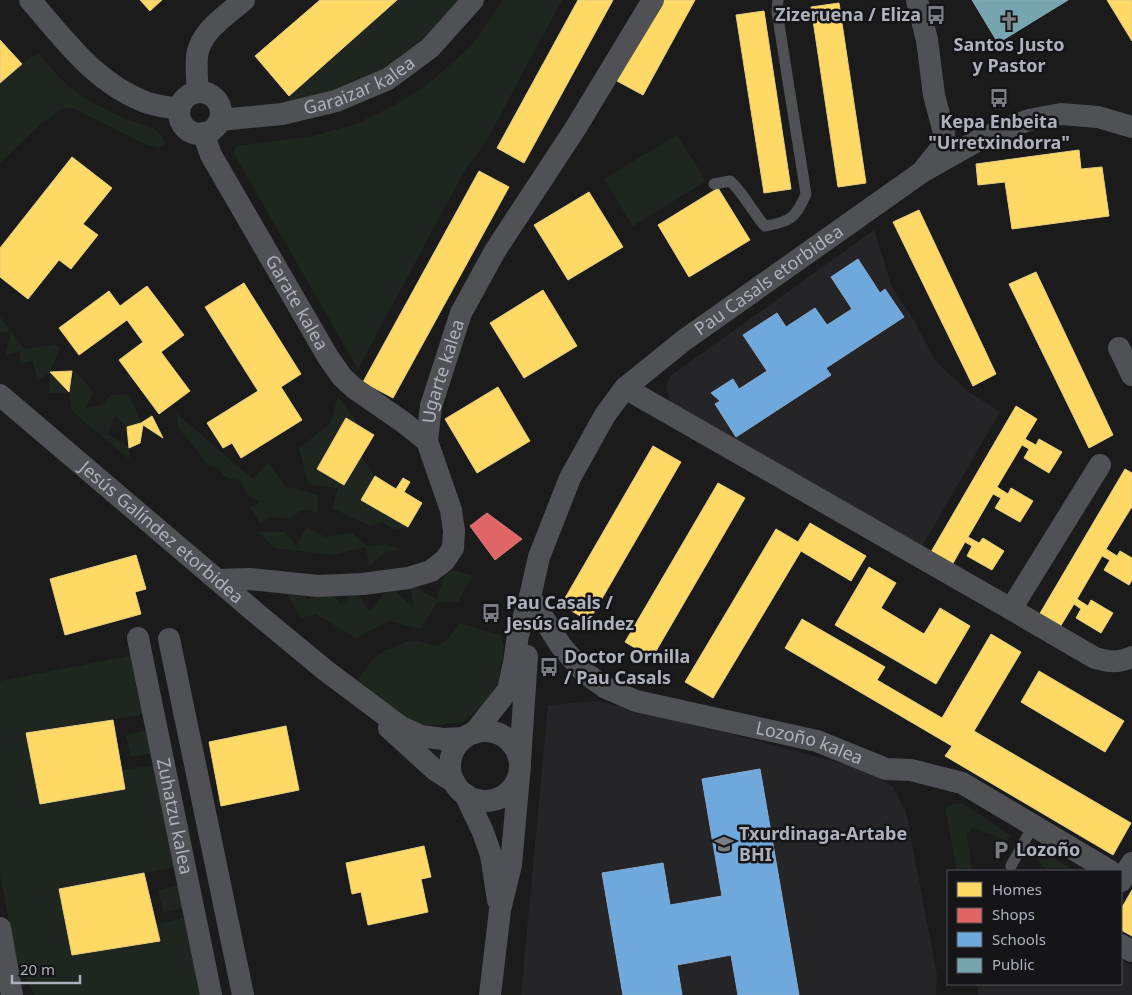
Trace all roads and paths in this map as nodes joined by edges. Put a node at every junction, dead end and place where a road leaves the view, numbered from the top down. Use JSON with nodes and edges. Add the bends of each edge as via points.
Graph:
{"nodes":[{"id":1,"x":30,"y":0,"type":"edge"},
{"id":2,"x":244,"y":0,"type":"edge"},
{"id":3,"x":473,"y":0,"type":"edge"},
{"id":4,"x":653,"y":0,"type":"edge"},
{"id":5,"x":778,"y":0,"type":"edge"},
{"id":6,"x":917,"y":0,"type":"edge"},
{"id":7,"x":198,"y":92,"type":"junction"},
{"id":8,"x":179,"y":109,"type":"junction"},
{"id":9,"x":211,"y":127,"type":"junction"},
{"id":10,"x":1132,"y":127,"type":"edge"},
{"id":11,"x":944,"y":133,"type":"junction"},
{"id":12,"x":977,"y":141,"type":"junction"},
{"id":13,"x":922,"y":172,"type":"junction"},
{"id":14,"x":714,"y":184,"type":"dead end"},
{"id":15,"x":1119,"y":348,"type":"dead end"},
{"id":16,"x":1132,"y":375,"type":"edge"},
{"id":17,"x":625,"y":388,"type":"junction"},
{"id":18,"x":0,"y":395,"type":"edge"},
{"id":19,"x":428,"y":441,"type":"junction"},
{"id":20,"x":1100,"y":464,"type":"dead end"},
{"id":21,"x":218,"y":580,"type":"junction"},
{"id":22,"x":530,"y":598,"type":"junction"},
{"id":23,"x":1011,"y":609,"type":"junction"},
{"id":24,"x":138,"y":638,"type":"dead end"},
{"id":25,"x":169,"y":639,"type":"dead end"},
{"id":26,"x":1132,"y":657,"type":"edge"},
{"id":27,"x":325,"y":670,"type":"junction"},
{"id":28,"x":469,"y":736,"type":"junction"},
{"id":29,"x":520,"y":769,"type":"junction"},
{"id":30,"x":459,"y":788,"type":"junction"},
{"id":31,"x":1034,"y":826,"type":"junction"},
{"id":32,"x":1011,"y":866,"type":"dead end"},
{"id":33,"x":1114,"y":870,"type":"edge"},
{"id":34,"x":500,"y":910,"type":"junction"},
{"id":35,"x":0,"y":928,"type":"edge"},
{"id":36,"x":12,"y":995,"type":"edge"},
{"id":37,"x":211,"y":995,"type":"edge"},
{"id":38,"x":243,"y":995,"type":"edge"},
{"id":39,"x":490,"y":995,"type":"edge"}],
"edges":[{"from":1,"to":8,"type":"street","via":[[100,77],[146,102]]},
{"from":2,"to":7,"type":"street","via":[[213,27],[202,42],[197,56]]},
{"from":3,"to":9,"type":"street","name":"Garaizar kalea","via":[[430,48],[388,79],[336,101]]},
{"from":4,"to":19,"type":"street","name":"Ugarte kalea","via":[[575,129],[495,251],[461,313],[431,406]]},
{"from":5,"to":14,"type":"lane","via":[[806,194],[799,212],[781,224],[765,226],[730,181]]},
{"from":6,"to":11,"type":"street"},
{"from":7,"to":8,"type":"street","via":[[185,97]]},
{"from":7,"to":9,"type":"street","via":[[212,95],[217,100],[221,113]]},
{"from":8,"to":9,"type":"street","via":[[184,127],[195,133]]},
{"from":9,"to":19,"type":"street","name":"Garate kalea","via":[[211,155],[342,377]]},
{"from":10,"to":12,"type":"street","name":"Pau Casals etorbidea","via":[[1098,117],[1061,114],[1029,120]]},
{"from":11,"to":12,"type":"street","via":[[960,141]]},
{"from":11,"to":13,"type":"street","via":[[942,147]]},
{"from":12,"to":13,"type":"street","name":"Pau Casals etorbidea"},
{"from":13,"to":17,"type":"street","name":"Pau Casals etorbidea","via":[[683,341]]},
{"from":15,"to":16,"type":"street"},
{"from":17,"to":22,"type":"street","name":"Pau Casals etorbidea","via":[[605,415],[570,478],[539,557]]},
{"from":17,"to":23,"type":"street"},
{"from":18,"to":21,"type":"street","name":"Jesús Galíndez etorbidea"},
{"from":19,"to":21,"type":"street","name":"Ugarte kalea","via":[[451,510],[454,531],[453,548],[445,560],[431,571],[408,578],[363,584],[318,586],[250,579]]},
{"from":20,"to":23,"type":"street"},
{"from":21,"to":27,"type":"street","name":"Jesús Galíndez etorbidea"},
{"from":22,"to":28,"type":"street","name":"Pau Casals etorbidea","via":[[518,635],[508,690]]},
{"from":22,"to":29,"type":"street","name":"Pau Casals etorbidea"},
{"from":22,"to":31,"type":"street","name":"Lozoño kalea","via":[[561,646],[584,672],[606,688],[636,701],[817,741],[886,769],[911,770],[962,783]]},
{"from":23,"to":26,"type":"street","via":[[1095,658],[1110,662]]},
{"from":24,"to":37,"type":"street","name":"Zuhatzu kalea"},
{"from":25,"to":38,"type":"street","name":"Zuhatzu kalea"},
{"from":27,"to":28,"type":"street","name":"Jesús Galíndez etorbidea","via":[[401,727],[421,736],[443,739]]},
{"from":27,"to":30,"type":"street","name":"Jesús Galíndez etorbidea"},
{"from":28,"to":29,"type":"street","via":[[489,731],[504,736],[515,748]]},
{"from":28,"to":30,"type":"street","via":[[453,751],[451,759],[451,774]]},
{"from":29,"to":30,"type":"street","via":[[515,784],[501,797],[482,801],[473,799]]},
{"from":29,"to":34,"type":"street","name":"Pau Casals etorbidea","via":[[511,865]]},
{"from":30,"to":34,"type":"street","via":[[483,832],[491,855]]},
{"from":31,"to":32,"type":"lane"},
{"from":31,"to":33,"type":"street","name":"Lozoño kalea"},
{"from":34,"to":39,"type":"street"},
{"from":35,"to":36,"type":"street"}]}
